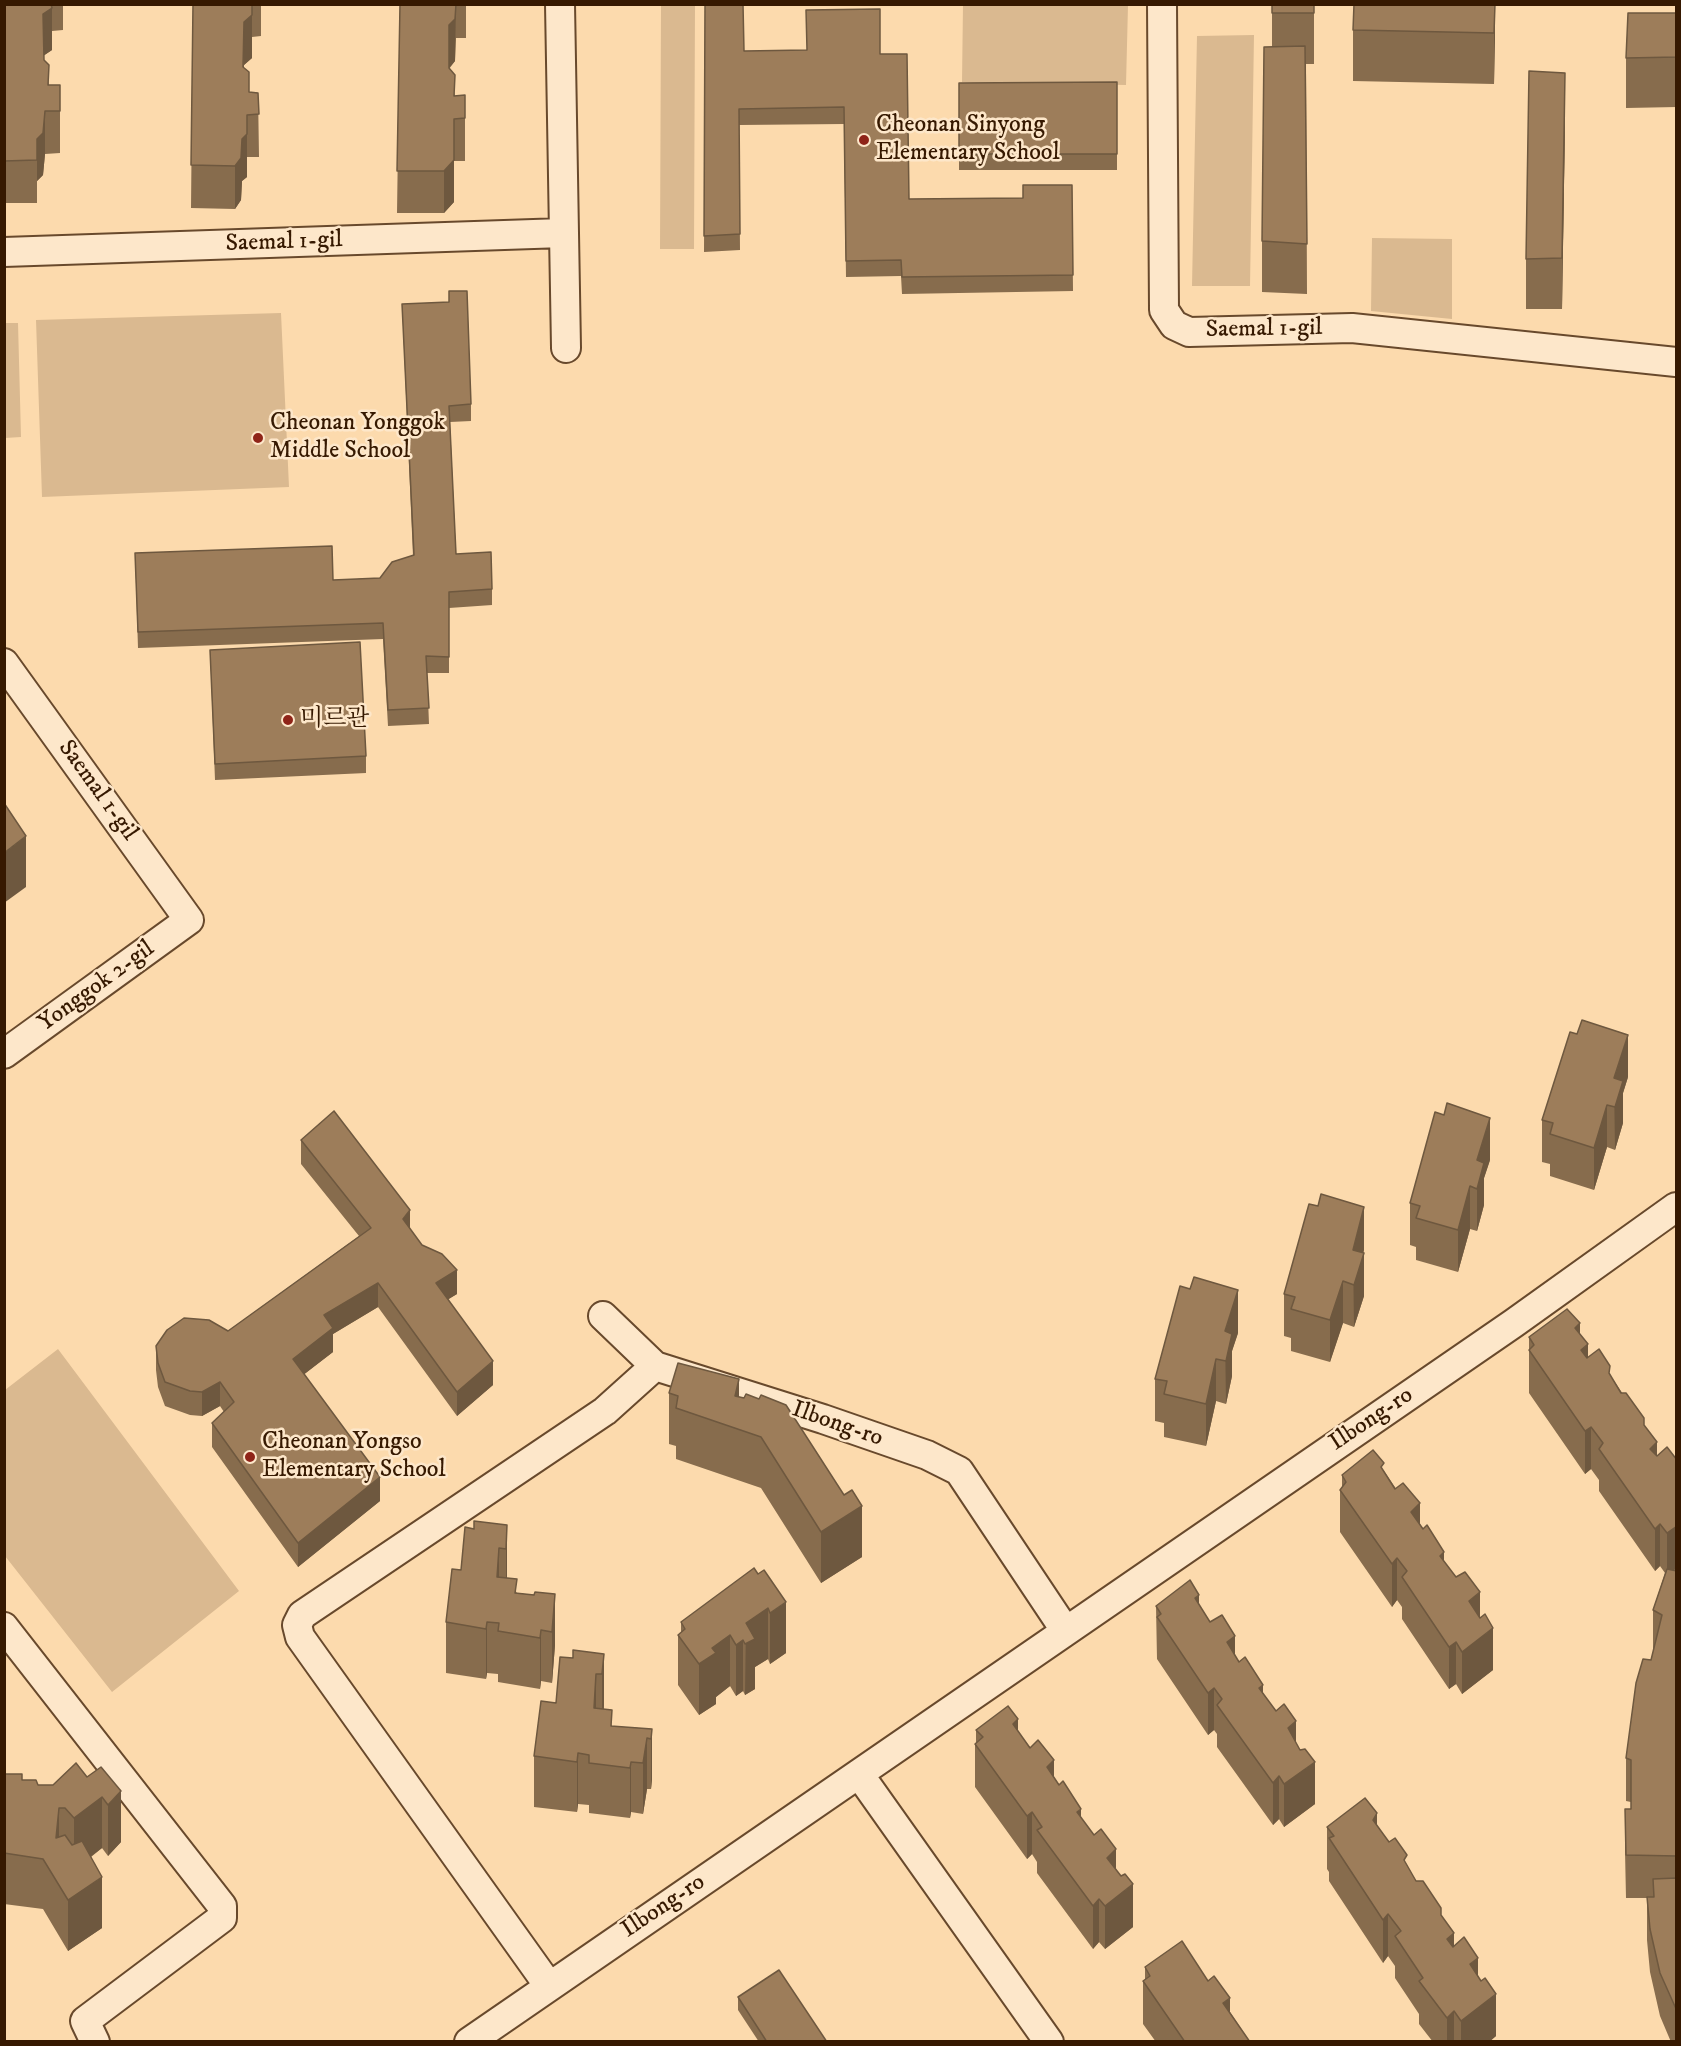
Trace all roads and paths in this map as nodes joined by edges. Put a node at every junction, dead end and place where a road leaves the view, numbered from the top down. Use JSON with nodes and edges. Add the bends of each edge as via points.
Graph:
{"nodes":[{"id":1,"x":560,"y":4,"type":"edge"},
{"id":2,"x":1162,"y":4,"type":"edge"},
{"id":3,"x":563,"y":233,"type":"junction"},
{"id":4,"x":4,"y":252,"type":"edge"},
{"id":5,"x":566,"y":348,"type":"dead end"},
{"id":6,"x":1677,"y":362,"type":"edge"},
{"id":7,"x":4,"y":663,"type":"edge"},
{"id":8,"x":189,"y":920,"type":"joint"},
{"id":9,"x":4,"y":1054,"type":"edge"},
{"id":10,"x":1677,"y":1206,"type":"edge"},
{"id":11,"x":603,"y":1316,"type":"dead end"},
{"id":12,"x":655,"y":1366,"type":"junction"},
{"id":13,"x":4,"y":1628,"type":"edge"},
{"id":14,"x":1065,"y":1630,"type":"junction"},
{"id":15,"x":859,"y":1774,"type":"junction"},
{"id":16,"x":549,"y":1986,"type":"junction"},
{"id":17,"x":95,"y":2042,"type":"edge"},
{"id":18,"x":469,"y":2042,"type":"edge"},
{"id":19,"x":1050,"y":2042,"type":"edge"}],
"edges":[{"from":1,"to":3,"type":"street"},
{"from":2,"to":6,"type":"street","name":"Saemal 1-gil","via":[[1164,310],[1174,325],[1189,332],[1352,328]]},
{"from":3,"to":4,"type":"street","name":"Saemal 1-gil"},
{"from":3,"to":5,"type":"street"},
{"from":7,"to":8,"type":"street","name":"Saemal 1-gil"},
{"from":8,"to":9,"type":"street","name":"Yonggok 2-gil"},
{"from":10,"to":14,"type":"street","name":"Ilbong-ro","via":[[1514,1323]]},
{"from":11,"to":12,"type":"street"},
{"from":12,"to":14,"type":"street","name":"Ilbong-ro","via":[[823,1419],[927,1455],[959,1471]]},
{"from":12,"to":16,"type":"street","via":[[605,1411],[302,1615],[297,1625],[300,1637]]},
{"from":13,"to":17,"type":"street","via":[[222,1906],[222,1918],[85,2020]]},
{"from":14,"to":15,"type":"street","name":"Ilbong-ro"},
{"from":15,"to":16,"type":"street","name":"Ilbong-ro"},
{"from":15,"to":19,"type":"street"},
{"from":16,"to":18,"type":"street","name":"Ilbong-ro"}]}
